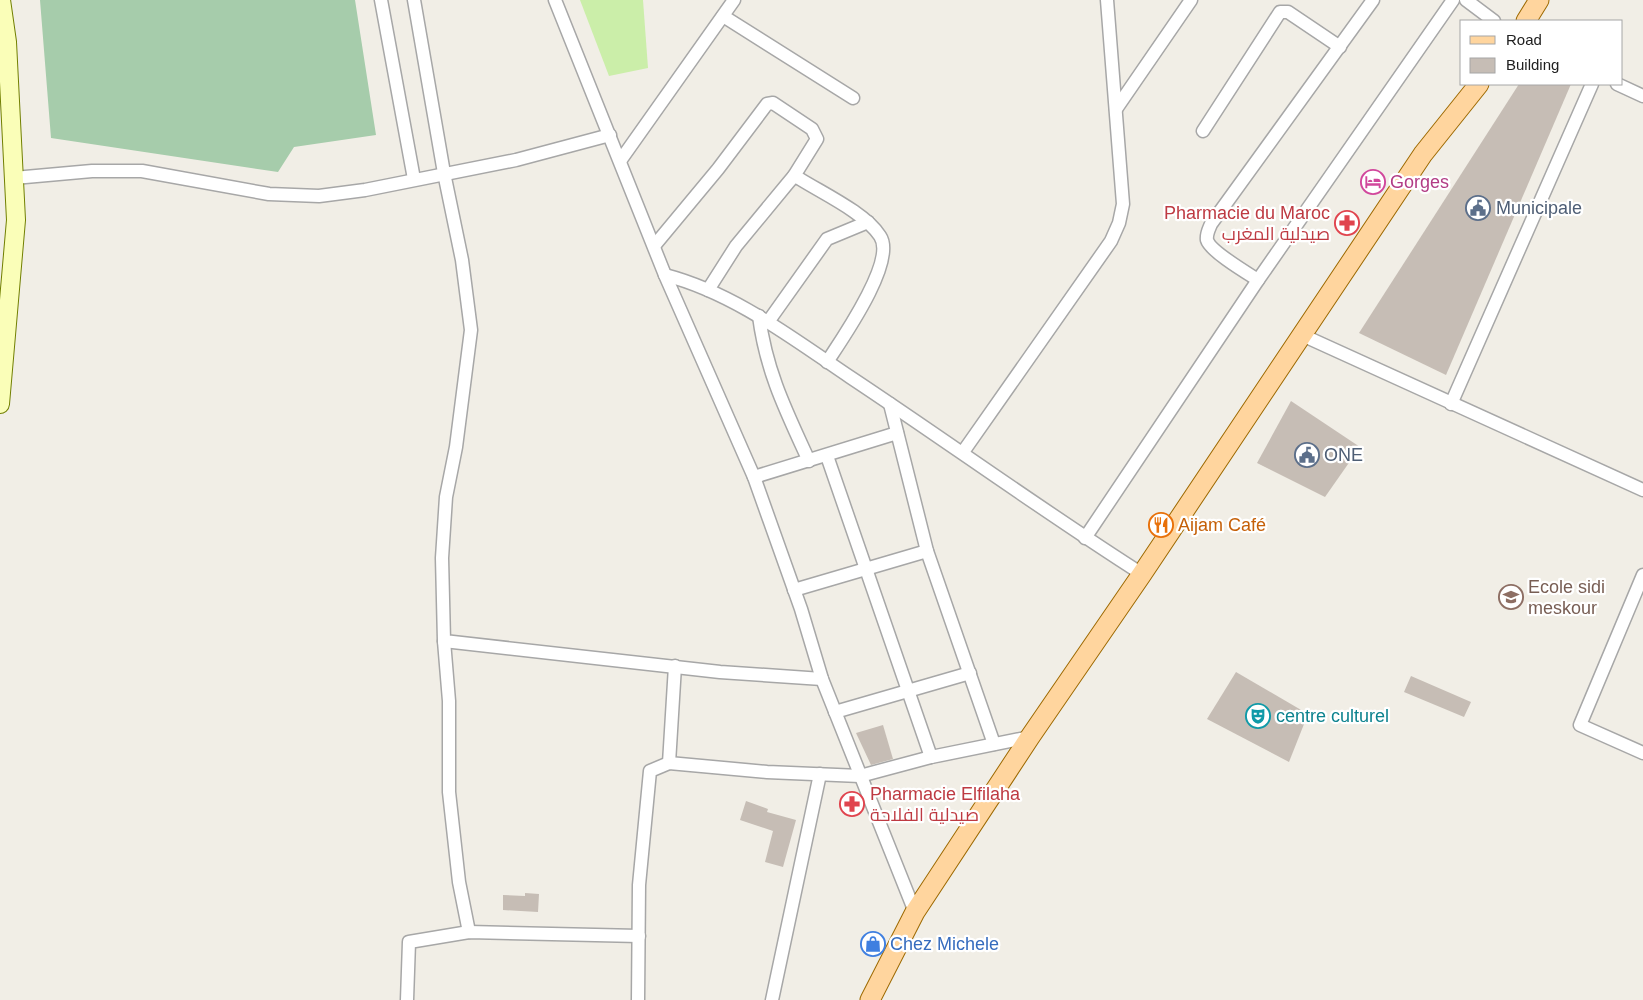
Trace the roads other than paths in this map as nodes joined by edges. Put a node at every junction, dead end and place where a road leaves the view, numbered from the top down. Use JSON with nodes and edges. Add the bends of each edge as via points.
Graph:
{"nodes":[{"id":1,"x":1,"y":0,"type":"edge"},
{"id":2,"x":381,"y":0,"type":"edge"},
{"id":3,"x":414,"y":0,"type":"edge"},
{"id":4,"x":555,"y":0,"type":"edge"},
{"id":5,"x":734,"y":0,"type":"edge"},
{"id":6,"x":1107,"y":0,"type":"edge"},
{"id":7,"x":1191,"y":0,"type":"edge"},
{"id":8,"x":1373,"y":0,"type":"edge"},
{"id":9,"x":1453,"y":0,"type":"edge"},
{"id":10,"x":1466,"y":0,"type":"edge"},
{"id":11,"x":1539,"y":0,"type":"edge"},
{"id":12,"x":723,"y":16,"type":"junction"},
{"id":13,"x":1493,"y":20,"type":"edge"},
{"id":14,"x":1527,"y":20,"type":"edge"},
{"id":15,"x":1340,"y":48,"type":"junction"},
{"id":16,"x":1478,"y":85,"type":"edge"},
{"id":17,"x":1592,"y":85,"type":"edge"},
{"id":18,"x":1619,"y":85,"type":"edge"},
{"id":19,"x":1643,"y":96,"type":"edge"},
{"id":20,"x":853,"y":98,"type":"dead end"},
{"id":21,"x":1116,"y":109,"type":"junction"},
{"id":22,"x":1203,"y":132,"type":"dead end"},
{"id":23,"x":610,"y":135,"type":"junction"},
{"id":24,"x":620,"y":161,"type":"junction"},
{"id":25,"x":444,"y":173,"type":"junction"},
{"id":26,"x":794,"y":176,"type":"junction"},
{"id":27,"x":14,"y":178,"type":"junction"},
{"id":28,"x":414,"y":179,"type":"junction"},
{"id":29,"x":868,"y":222,"type":"junction"},
{"id":30,"x":654,"y":246,"type":"junction"},
{"id":31,"x":665,"y":275,"type":"junction"},
{"id":32,"x":1258,"y":280,"type":"junction"},
{"id":33,"x":708,"y":290,"type":"junction"},
{"id":34,"x":763,"y":319,"type":"junction"},
{"id":35,"x":1302,"y":335,"type":"junction"},
{"id":36,"x":827,"y":362,"type":"junction"},
{"id":37,"x":0,"y":404,"type":"edge"},
{"id":38,"x":890,"y":404,"type":"junction"},
{"id":39,"x":1451,"y":404,"type":"junction"},
{"id":40,"x":897,"y":433,"type":"junction"},
{"id":41,"x":963,"y":452,"type":"junction"},
{"id":42,"x":827,"y":456,"type":"junction"},
{"id":43,"x":809,"y":461,"type":"junction"},
{"id":44,"x":754,"y":477,"type":"junction"},
{"id":45,"x":1643,"y":490,"type":"edge"},
{"id":46,"x":1085,"y":538,"type":"junction"},
{"id":47,"x":927,"y":551,"type":"junction"},
{"id":48,"x":867,"y":569,"type":"junction"},
{"id":49,"x":1142,"y":574,"type":"junction"},
{"id":50,"x":1643,"y":575,"type":"edge"},
{"id":51,"x":794,"y":590,"type":"junction"},
{"id":52,"x":444,"y":641,"type":"junction"},
{"id":53,"x":675,"y":666,"type":"junction"},
{"id":54,"x":970,"y":673,"type":"junction"},
{"id":55,"x":822,"y":679,"type":"junction"},
{"id":56,"x":908,"y":691,"type":"junction"},
{"id":57,"x":835,"y":712,"type":"junction"},
{"id":58,"x":1030,"y":737,"type":"junction"},
{"id":59,"x":994,"y":744,"type":"junction"},
{"id":60,"x":1643,"y":753,"type":"edge"},
{"id":61,"x":931,"y":757,"type":"junction"},
{"id":62,"x":669,"y":763,"type":"junction"},
{"id":63,"x":820,"y":774,"type":"junction"},
{"id":64,"x":860,"y":776,"type":"junction"},
{"id":65,"x":915,"y":912,"type":"junction"},
{"id":66,"x":469,"y":932,"type":"junction"},
{"id":67,"x":638,"y":936,"type":"junction"},
{"id":68,"x":407,"y":1000,"type":"edge"},
{"id":69,"x":638,"y":1000,"type":"edge"},
{"id":70,"x":772,"y":1000,"type":"edge"},
{"id":71,"x":870,"y":1000,"type":"edge"}],
"edges":[{"from":1,"to":27,"type":"street","via":[[7,42]]},
{"from":2,"to":28,"type":"street"},
{"from":3,"to":25,"type":"street"},
{"from":4,"to":23,"type":"street"},
{"from":5,"to":12,"type":"street"},
{"from":6,"to":21,"type":"street"},
{"from":7,"to":21,"type":"street"},
{"from":8,"to":15,"type":"street"},
{"from":9,"to":32,"type":"street"},
{"from":10,"to":13,"type":"street"},
{"from":11,"to":14,"type":"main road"},
{"from":12,"to":20,"type":"street"},
{"from":12,"to":24,"type":"street"},
{"from":15,"to":22,"type":"street","via":[[1288,12],[1280,12]]},
{"from":15,"to":32,"type":"street","via":[[1211,224],[1207,234],[1207,241],[1213,248]]},
{"from":16,"to":35,"type":"main road","via":[[1422,154]]},
{"from":17,"to":39,"type":"street"},
{"from":18,"to":19,"type":"street"},
{"from":21,"to":41,"type":"street","via":[[1123,204],[1119,223]]},
{"from":23,"to":24,"type":"street"},
{"from":23,"to":25,"type":"street","via":[[516,160]]},
{"from":24,"to":30,"type":"street"},
{"from":25,"to":28,"type":"street"},
{"from":25,"to":52,"type":"street","via":[[462,260],[471,330],[446,497],[442,558]]},
{"from":26,"to":29,"type":"street"},
{"from":26,"to":30,"type":"street","via":[[817,139],[816,134],[773,103],[767,104],[713,176]]},
{"from":26,"to":33,"type":"street","via":[[736,246]]},
{"from":27,"to":28,"type":"street","via":[[92,171],[142,171],[269,194],[319,196]]},
{"from":27,"to":37,"type":"street","via":[[16,242]]},
{"from":29,"to":34,"type":"street","via":[[827,239]]},
{"from":29,"to":36,"type":"street","via":[[882,238],[884,259],[870,293]]},
{"from":30,"to":31,"type":"street"},
{"from":31,"to":33,"type":"street"},
{"from":31,"to":44,"type":"street"},
{"from":32,"to":46,"type":"street"},
{"from":33,"to":34,"type":"street"},
{"from":34,"to":36,"type":"street"},
{"from":34,"to":43,"type":"street","via":[[762,344],[775,388]]},
{"from":35,"to":39,"type":"street"},
{"from":35,"to":49,"type":"main road"},
{"from":36,"to":38,"type":"street"},
{"from":38,"to":40,"type":"street"},
{"from":38,"to":41,"type":"street"},
{"from":39,"to":45,"type":"street"},
{"from":40,"to":42,"type":"street"},
{"from":40,"to":47,"type":"street"},
{"from":41,"to":46,"type":"street"},
{"from":42,"to":43,"type":"street"},
{"from":42,"to":48,"type":"street"},
{"from":43,"to":44,"type":"street"},
{"from":44,"to":51,"type":"street"},
{"from":46,"to":49,"type":"street"},
{"from":47,"to":48,"type":"street"},
{"from":47,"to":54,"type":"street"},
{"from":48,"to":51,"type":"street"},
{"from":48,"to":56,"type":"street"},
{"from":49,"to":58,"type":"main road"},
{"from":50,"to":60,"type":"street","via":[[1580,725]]},
{"from":51,"to":55,"type":"street"},
{"from":52,"to":53,"type":"street"},
{"from":52,"to":66,"type":"street","via":[[449,792],[459,882]]},
{"from":53,"to":55,"type":"street"},
{"from":53,"to":62,"type":"street"},
{"from":54,"to":56,"type":"street"},
{"from":54,"to":59,"type":"street"},
{"from":55,"to":57,"type":"street"},
{"from":56,"to":57,"type":"street"},
{"from":56,"to":61,"type":"street"},
{"from":57,"to":64,"type":"street"},
{"from":58,"to":59,"type":"street"},
{"from":58,"to":65,"type":"main road"},
{"from":59,"to":61,"type":"street"},
{"from":61,"to":64,"type":"street"},
{"from":62,"to":63,"type":"street"},
{"from":62,"to":67,"type":"street","via":[[650,771],[639,885]]},
{"from":63,"to":64,"type":"street"},
{"from":63,"to":70,"type":"street"},
{"from":64,"to":65,"type":"street"},
{"from":65,"to":71,"type":"main road"},
{"from":66,"to":67,"type":"street"},
{"from":66,"to":68,"type":"street","via":[[409,942]]},
{"from":67,"to":69,"type":"street"}]}
